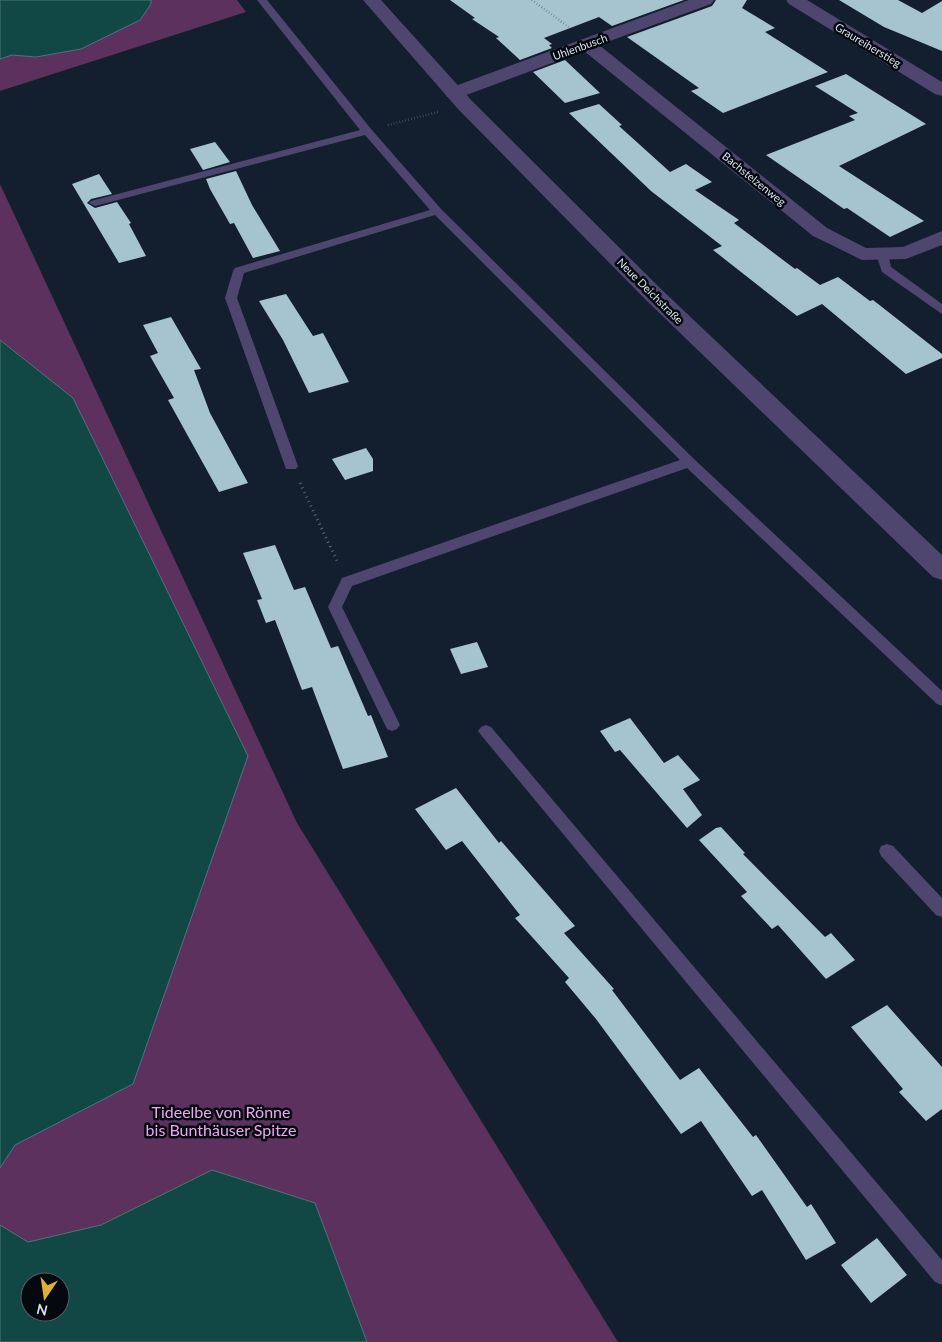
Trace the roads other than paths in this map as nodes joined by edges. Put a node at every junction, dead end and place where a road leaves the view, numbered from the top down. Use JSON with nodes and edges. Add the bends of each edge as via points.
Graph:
{"nodes":[{"id":1,"x":262,"y":0,"type":"edge"},
{"id":2,"x":372,"y":0,"type":"edge"},
{"id":3,"x":705,"y":0,"type":"edge"},
{"id":4,"x":795,"y":0,"type":"edge"},
{"id":5,"x":588,"y":44,"type":"junction"},
{"id":6,"x":942,"y":90,"type":"edge"},
{"id":7,"x":454,"y":93,"type":"junction"},
{"id":8,"x":367,"y":131,"type":"junction"},
{"id":9,"x":94,"y":203,"type":"dead end"},
{"id":10,"x":437,"y":211,"type":"junction"},
{"id":11,"x":942,"y":237,"type":"edge"},
{"id":12,"x":882,"y":254,"type":"junction"},
{"id":13,"x":942,"y":310,"type":"edge"},
{"id":14,"x":690,"y":462,"type":"junction"},
{"id":15,"x":291,"y":466,"type":"road end"},
{"id":16,"x":942,"y":570,"type":"edge"},
{"id":17,"x":942,"y":700,"type":"edge"},
{"id":18,"x":392,"y":725,"type":"dead end"},
{"id":19,"x":486,"y":731,"type":"dead end"},
{"id":20,"x":887,"y":852,"type":"dead end"},
{"id":21,"x":942,"y":910,"type":"edge"},
{"id":22,"x":942,"y":1275,"type":"edge"}],
"edges":[{"from":1,"to":8,"type":"lane"},
{"from":2,"to":7,"type":"street","name":"Neue Deichstraße"},
{"from":3,"to":5,"type":"street","name":"Uhlenbusch"},
{"from":4,"to":6,"type":"street","name":"Graureiherstieg"},
{"from":5,"to":7,"type":"street","name":"Uhlenbusch"},
{"from":5,"to":12,"type":"street","name":"Bachstelzenweg","via":[[820,232],[862,254]]},
{"from":7,"to":16,"type":"street","name":"Neue Deichstraße","via":[[654,296]]},
{"from":8,"to":9,"type":"lane"},
{"from":8,"to":10,"type":"lane"},
{"from":10,"to":14,"type":"lane"},
{"from":10,"to":15,"type":"lane","via":[[239,271],[231,298]]},
{"from":11,"to":12,"type":"street","name":"Bachstelzenweg","via":[[906,253]]},
{"from":12,"to":13,"type":"lane","via":[[886,269]]},
{"from":14,"to":17,"type":"lane"},
{"from":14,"to":18,"type":"lane","via":[[347,582],[335,607]]},
{"from":19,"to":22,"type":"lane"},
{"from":20,"to":21,"type":"lane"}]}
